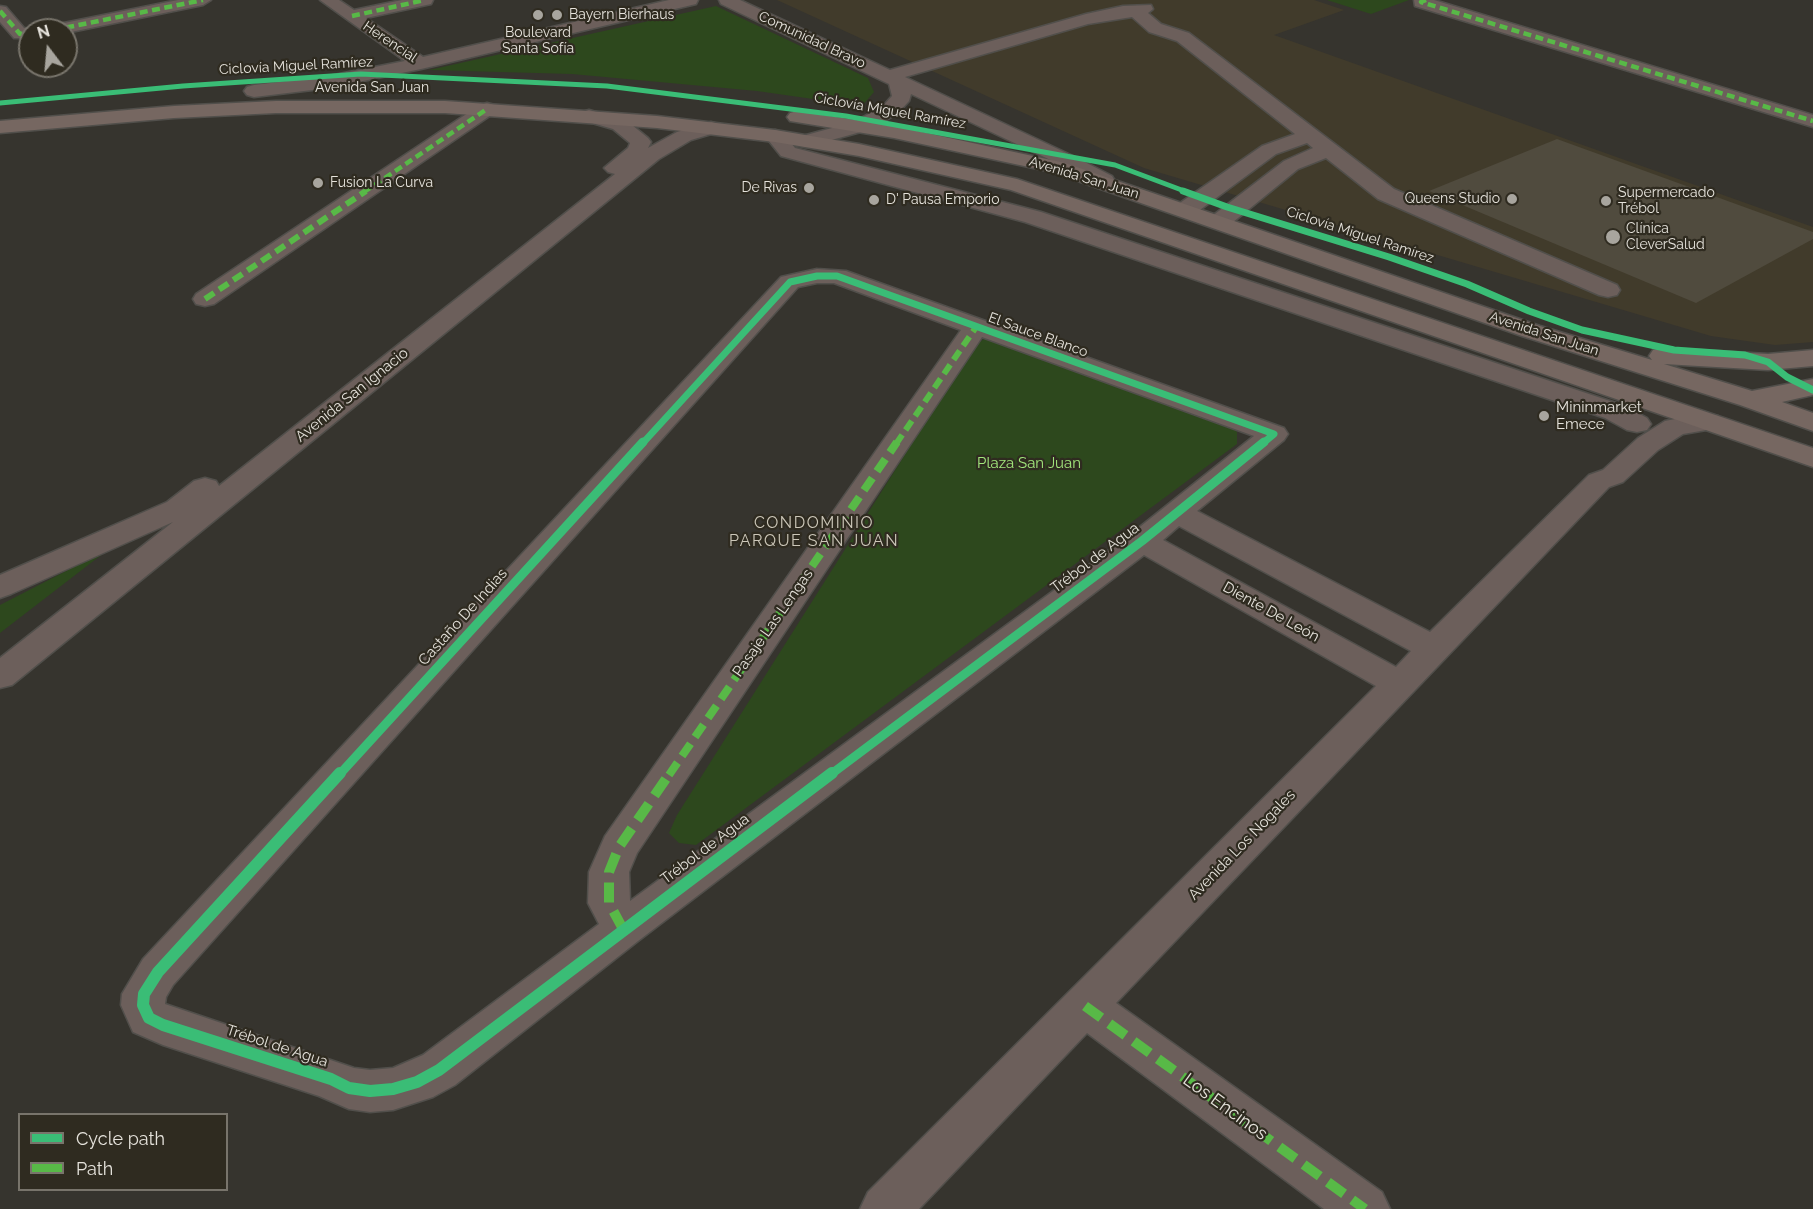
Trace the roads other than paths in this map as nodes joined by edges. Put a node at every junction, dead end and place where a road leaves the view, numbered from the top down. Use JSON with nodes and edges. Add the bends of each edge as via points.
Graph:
{"nodes":[{"id":1,"x":203,"y":0,"type":"edge"},
{"id":2,"x":328,"y":0,"type":"edge"},
{"id":3,"x":425,"y":0,"type":"edge"},
{"id":4,"x":690,"y":0,"type":"edge"},
{"id":5,"x":726,"y":0,"type":"edge"},
{"id":6,"x":1426,"y":0,"type":"edge"},
{"id":7,"x":1158,"y":9,"type":"dead end"},
{"id":8,"x":0,"y":11,"type":"edge"},
{"id":9,"x":1123,"y":12,"type":"junction"},
{"id":10,"x":352,"y":16,"type":"junction"},
{"id":11,"x":78,"y":25,"type":"edge"},
{"id":12,"x":18,"y":27,"type":"edge"},
{"id":13,"x":421,"y":64,"type":"junction"},
{"id":14,"x":893,"y":78,"type":"junction"},
{"id":15,"x":254,"y":91,"type":"junction"},
{"id":16,"x":487,"y":109,"type":"junction"},
{"id":17,"x":0,"y":112,"type":"edge"},
{"id":18,"x":589,"y":116,"type":"junction"},
{"id":19,"x":1813,"y":121,"type":"edge"},
{"id":20,"x":861,"y":126,"type":"junction"},
{"id":21,"x":0,"y":127,"type":"edge"},
{"id":22,"x":711,"y":128,"type":"junction"},
{"id":23,"x":775,"y":136,"type":"junction"},
{"id":24,"x":1308,"y":136,"type":"junction"},
{"id":25,"x":807,"y":141,"type":"junction"},
{"id":26,"x":1326,"y":150,"type":"junction"},
{"id":27,"x":1104,"y":181,"type":"junction"},
{"id":28,"x":1185,"y":210,"type":"junction"},
{"id":29,"x":1219,"y":222,"type":"junction"},
{"id":30,"x":790,"y":282,"type":"joint"},
{"id":31,"x":475,"y":287,"type":"junction"},
{"id":32,"x":1608,"y":290,"type":"dead end"},
{"id":33,"x":205,"y":299,"type":"dead end"},
{"id":34,"x":976,"y":327,"type":"junction"},
{"id":35,"x":1531,"y":331,"type":"junction"},
{"id":36,"x":1813,"y":358,"type":"edge"},
{"id":37,"x":1582,"y":379,"type":"junction"},
{"id":38,"x":1813,"y":387,"type":"edge"},
{"id":39,"x":1624,"y":393,"type":"junction"},
{"id":40,"x":1752,"y":400,"type":"junction"},
{"id":41,"x":1708,"y":422,"type":"junction"},
{"id":42,"x":1813,"y":423,"type":"edge"},
{"id":43,"x":1636,"y":424,"type":"junction"},
{"id":44,"x":1274,"y":435,"type":"joint"},
{"id":45,"x":1813,"y":458,"type":"edge"},
{"id":46,"x":1599,"y":481,"type":"junction"},
{"id":47,"x":190,"y":512,"type":"junction"},
{"id":48,"x":1177,"y":513,"type":"junction"},
{"id":49,"x":1142,"y":541,"type":"junction"},
{"id":50,"x":0,"y":587,"type":"edge"},
{"id":51,"x":1435,"y":649,"type":"junction"},
{"id":52,"x":0,"y":676,"type":"edge"},
{"id":53,"x":1399,"y":684,"type":"junction"},
{"id":54,"x":623,"y":929,"type":"junction"},
{"id":55,"x":158,"y":972,"type":"joint"},
{"id":56,"x":1085,"y":1006,"type":"junction"},
{"id":57,"x":885,"y":1209,"type":"edge"},
{"id":58,"x":1365,"y":1209,"type":"edge"}],
"edges":[{"from":1,"to":11,"type":"street"},
{"from":2,"to":10,"type":"street","name":"Herencial"},
{"from":3,"to":10,"type":"street"},
{"from":4,"to":13,"type":"street"},
{"from":5,"to":14,"type":"street","name":"Comunidad Bravo"},
{"from":6,"to":19,"type":"street","via":[[1421,2]]},
{"from":7,"to":9,"type":"street"},
{"from":8,"to":12,"type":"street"},
{"from":9,"to":14,"type":"street","via":[[1086,19]]},
{"from":9,"to":24,"type":"street","via":[[1137,13],[1155,28],[1184,28]]},
{"from":10,"to":13,"type":"street","name":"Herencial"},
{"from":13,"to":15,"type":"street","via":[[329,82]]},
{"from":14,"to":20,"type":"street","via":[[902,97],[890,110]]},
{"from":14,"to":27,"type":"street","name":"Comunidad Bravo"},
{"from":15,"to":17,"type":"main road","name":"Avenida San Juan"},
{"from":15,"to":20,"type":"main road","name":"Avenida San Juan","via":[[466,88],[614,96]]},
{"from":16,"to":18,"type":"main road","name":"Avenida San Juan"},
{"from":16,"to":21,"type":"main road","name":"Avenida San Juan","via":[[276,108],[174,112]]},
{"from":16,"to":33,"type":"street"},
{"from":18,"to":22,"type":"main road","name":"Avenida San Juan"},
{"from":18,"to":31,"type":"street","name":"Avenida San Ignacio","via":[[620,125],[634,134],[641,142],[637,151]]},
{"from":20,"to":25,"type":"street"},
{"from":20,"to":27,"type":"main road","name":"Avenida San Juan","via":[[1058,167]]},
{"from":22,"to":23,"type":"main road","name":"Avenida San Juan"},
{"from":22,"to":31,"type":"street","name":"Avenida San Ignacio","via":[[668,143]]},
{"from":23,"to":25,"type":"main road","name":"Avenida San Juan"},
{"from":23,"to":43,"type":"street","via":[[788,152],[1033,217],[1616,412]]},
{"from":24,"to":26,"type":"street"},
{"from":24,"to":28,"type":"street","via":[[1269,150]]},
{"from":25,"to":37,"type":"main road","name":"Avenida San Juan","via":[[1017,185]]},
{"from":26,"to":29,"type":"street","via":[[1291,165]]},
{"from":26,"to":32,"type":"street","via":[[1386,194]]},
{"from":27,"to":28,"type":"main road","name":"Avenida San Juan"},
{"from":28,"to":29,"type":"main road","name":"Avenida San Juan"},
{"from":29,"to":35,"type":"main road","name":"Avenida San Juan"},
{"from":30,"to":34,"type":"street","name":"El Sauce Blanco","via":[[837,276]]},
{"from":30,"to":55,"type":"street","name":"Castaño De Indias"},
{"from":31,"to":47,"type":"street","name":"Avenida San Ignacio"},
{"from":34,"to":44,"type":"street","name":"El Sauce Blanco"},
{"from":34,"to":54,"type":"street","name":"Pasaje Las Lengas","via":[[619,847],[609,872],[609,903]]},
{"from":35,"to":36,"type":"main road","via":[[1685,359],[1768,362]]},
{"from":35,"to":40,"type":"main road","name":"Avenida San Juan"},
{"from":37,"to":39,"type":"main road","name":"Avenida San Juan"},
{"from":37,"to":40,"type":"main road","via":[[1695,402]]},
{"from":38,"to":40,"type":"main road"},
{"from":39,"to":41,"type":"main road","name":"Avenida San Juan"},
{"from":39,"to":43,"type":"street","via":[[1636,411]]},
{"from":40,"to":42,"type":"main road","name":"Avenida San Juan"},
{"from":41,"to":45,"type":"main road","name":"Avenida San Juan"},
{"from":41,"to":46,"type":"street","name":"Avenida Los Nogales","via":[[1675,427],[1648,444],[1613,476]]},
{"from":43,"to":46,"type":"street","name":"Avenida Los Nogales","via":[[1631,438],[1597,471]]},
{"from":44,"to":48,"type":"street","name":"Trébol de Agua"},
{"from":46,"to":51,"type":"street","name":"Avenida Los Nogales"},
{"from":47,"to":50,"type":"street","name":"Avenida San Ignacio"},
{"from":47,"to":52,"type":"street","name":"Avenida San Ignacio"},
{"from":48,"to":49,"type":"street","name":"Trébol de Agua"},
{"from":48,"to":51,"type":"street"},
{"from":49,"to":53,"type":"street","name":"Diente De León"},
{"from":49,"to":54,"type":"street","name":"Trébol de Agua"},
{"from":51,"to":53,"type":"street","name":"Avenida Los Nogales"},
{"from":53,"to":56,"type":"street","name":"Avenida Los Nogales"},
{"from":54,"to":55,"type":"street","name":"Trébol de Agua","via":[[439,1070],[393,1089],[349,1088],[163,1025],[149,1018],[143,1005],[144,994]]},
{"from":56,"to":57,"type":"street","name":"Avenida Los Nogales"},
{"from":56,"to":58,"type":"street","name":"Los Encinos"}]}
